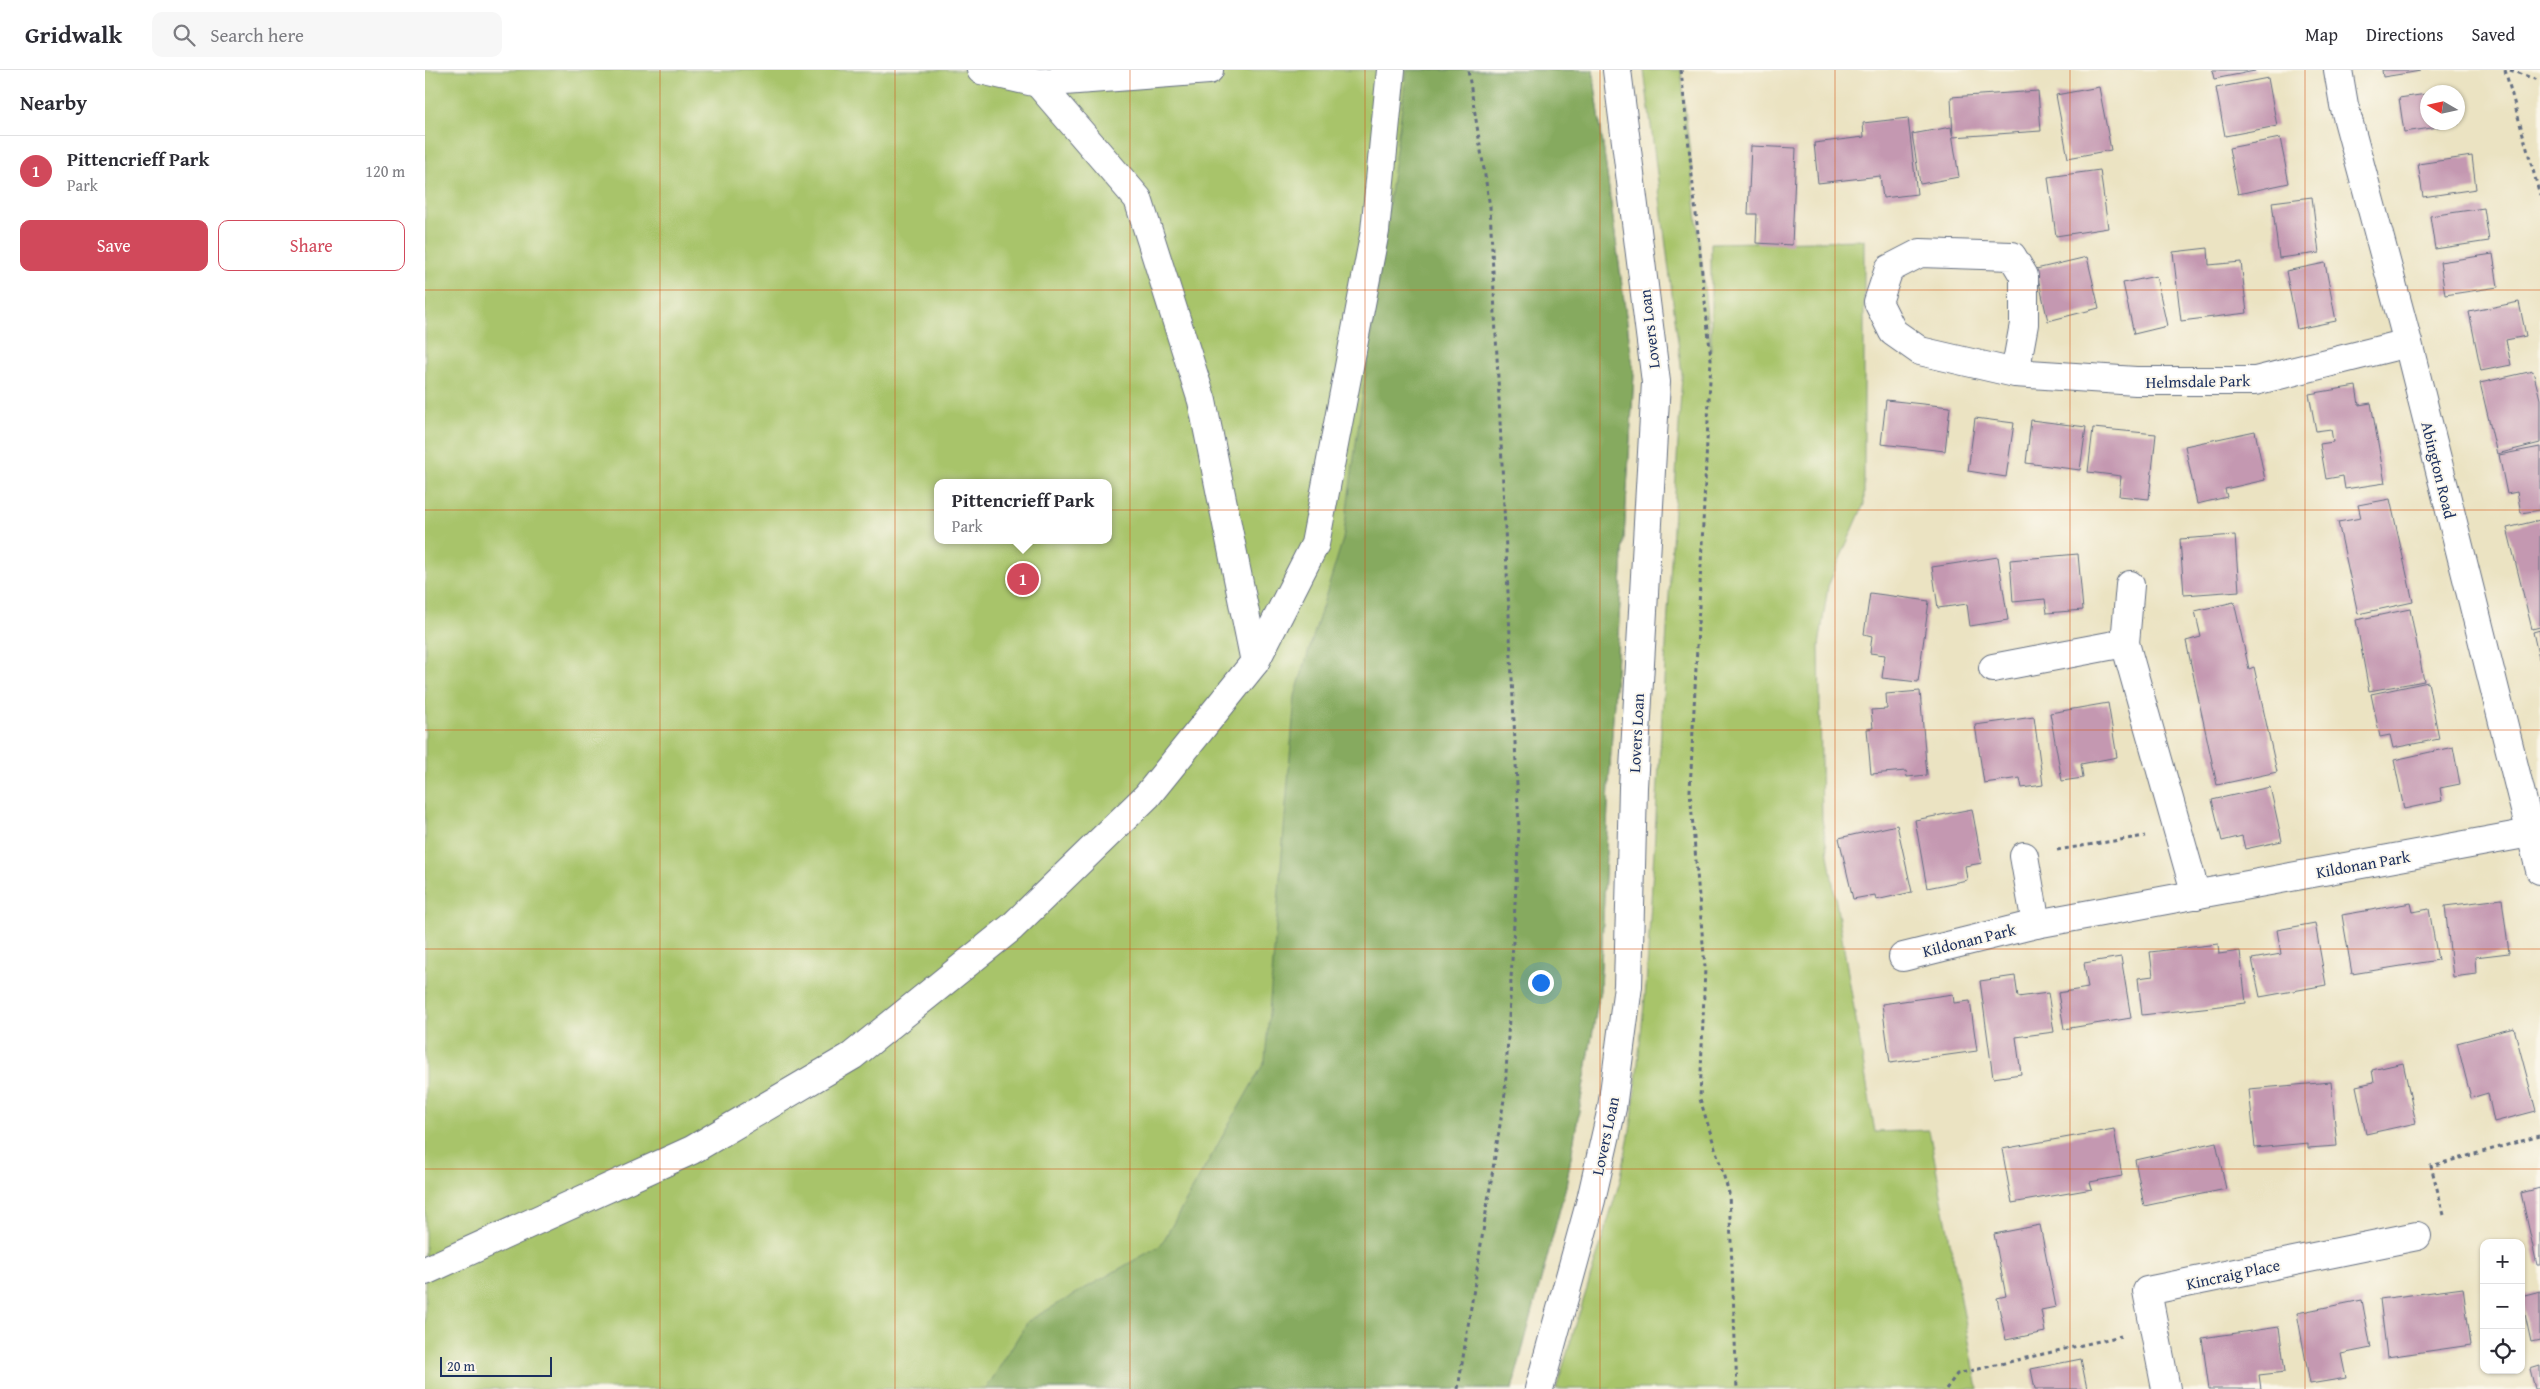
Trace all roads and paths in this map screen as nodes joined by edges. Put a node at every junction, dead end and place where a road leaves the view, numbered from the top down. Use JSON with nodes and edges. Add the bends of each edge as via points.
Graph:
{"nodes":[{"id":1,"x":981,"y":70,"type":"edge"},
{"id":2,"x":1209,"y":70,"type":"edge"},
{"id":3,"x":1391,"y":70,"type":"edge"},
{"id":4,"x":1468,"y":70,"type":"edge"},
{"id":5,"x":1617,"y":70,"type":"edge"},
{"id":6,"x":1681,"y":70,"type":"edge"},
{"id":7,"x":2338,"y":70,"type":"edge"},
{"id":8,"x":2505,"y":70,"type":"edge"},
{"id":9,"x":2510,"y":70,"type":"edge"},
{"id":10,"x":2540,"y":80,"type":"edge"},
{"id":11,"x":1038,"y":83,"type":"junction"},
{"id":12,"x":2540,"y":195,"type":"edge"},
{"id":13,"x":2408,"y":343,"type":"junction"},
{"id":14,"x":2015,"y":373,"type":"junction"},
{"id":15,"x":2129,"y":584,"type":"dead end"},
{"id":16,"x":2125,"y":643,"type":"junction"},
{"id":17,"x":1255,"y":662,"type":"junction"},
{"id":18,"x":1993,"y":668,"type":"dead end"},
{"id":19,"x":2178,"y":831,"type":"junction"},
{"id":20,"x":2530,"y":834,"type":"junction"},
{"id":21,"x":2024,"y":856,"type":"joint"},
{"id":22,"x":2540,"y":870,"type":"edge"},
{"id":23,"x":2196,"y":895,"type":"junction"},
{"id":24,"x":2036,"y":924,"type":"junction"},
{"id":25,"x":1903,"y":957,"type":"dead end"},
{"id":26,"x":2540,"y":1136,"type":"edge"},
{"id":27,"x":2417,"y":1236,"type":"joint"},
{"id":28,"x":425,"y":1271,"type":"edge"},
{"id":29,"x":2154,"y":1328,"type":"junction"},
{"id":30,"x":1458,"y":1389,"type":"edge"},
{"id":31,"x":1539,"y":1389,"type":"edge"},
{"id":32,"x":1737,"y":1389,"type":"edge"},
{"id":33,"x":1946,"y":1389,"type":"edge"},
{"id":34,"x":2166,"y":1389,"type":"edge"}],
"edges":[{"from":1,"to":11,"type":"street"},
{"from":2,"to":11,"type":"street"},
{"from":3,"to":17,"type":"street","via":[[1375,231],[1315,544]]},
{"from":4,"to":30,"type":"path","via":[[1490,207],[1519,828],[1505,1093]]},
{"from":5,"to":31,"type":"street","name":"Lovers Loan","via":[[1656,382],[1633,787],[1628,986],[1613,1108]]},
{"from":6,"to":32,"type":"path","via":[[1711,360],[1690,791],[1705,968],[1700,1099],[1729,1193]]},
{"from":7,"to":13,"type":"street","name":"Abington Road","via":[[2344,105]]},
{"from":8,"to":12,"type":"path"},
{"from":9,"to":10,"type":"path"},
{"from":11,"to":17,"type":"street","via":[[1138,199],[1202,401]]},
{"from":13,"to":14,"type":"street","name":"Helmsdale Park","via":[[2255,381],[2136,381]]},
{"from":13,"to":20,"type":"street","name":"Abington Road"},
{"from":14,"to":14,"type":"street","name":"Helmsdale Park","via":[[1920,351],[1893,332],[1878,302],[1889,269],[1920,253],[2012,256],[2024,276],[2024,324]]},
{"from":15,"to":16,"type":"street"},
{"from":16,"to":18,"type":"street"},
{"from":16,"to":19,"type":"street"},
{"from":17,"to":28,"type":"street","via":[[1140,803],[1012,927],[852,1056],[692,1150]]},
{"from":19,"to":21,"type":"path"},
{"from":19,"to":23,"type":"street"},
{"from":20,"to":22,"type":"street","name":"Abington Road"},
{"from":20,"to":23,"type":"street","name":"Kildonan Park"},
{"from":21,"to":24,"type":"street","name":"Kildonan Park"},
{"from":23,"to":24,"type":"street","name":"Kildonan Park"},
{"from":24,"to":25,"type":"street","name":"Kildonan Park"},
{"from":26,"to":27,"type":"path","via":[[2431,1166],[2446,1225]]},
{"from":27,"to":29,"type":"street","name":"Kincraig Place","via":[[2147,1291]]},
{"from":29,"to":33,"type":"path","via":[[1957,1374]]},
{"from":29,"to":34,"type":"street","name":"Kincraig Place"}]}
